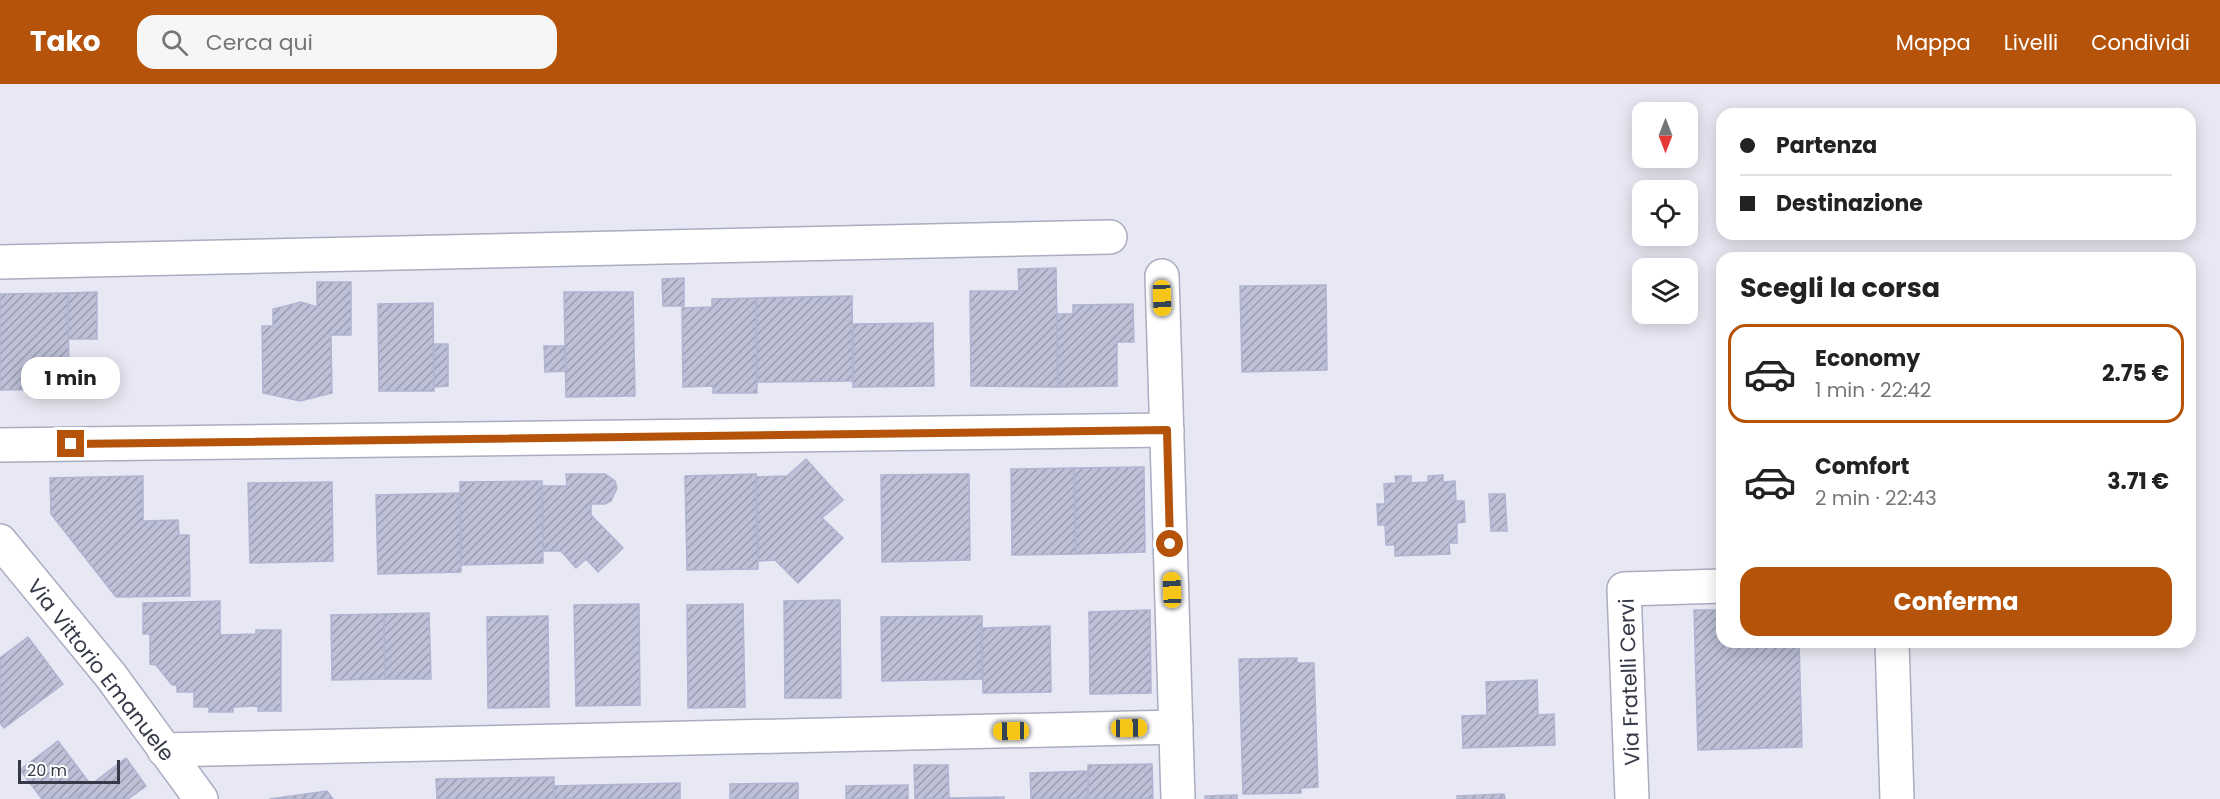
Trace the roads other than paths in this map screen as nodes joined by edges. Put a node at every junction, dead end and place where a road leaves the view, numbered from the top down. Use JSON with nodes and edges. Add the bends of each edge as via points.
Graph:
{"nodes":[{"id":1,"x":1110,"y":237,"type":"dead end"},
{"id":2,"x":0,"y":262,"type":"edge"},
{"id":3,"x":1162,"y":276,"type":"dead end"},
{"id":4,"x":1167,"y":430,"type":"junction"},
{"id":5,"x":0,"y":445,"type":"edge"},
{"id":6,"x":0,"y":541,"type":"edge"},
{"id":7,"x":1716,"y":586,"type":"edge"},
{"id":8,"x":1892,"y":648,"type":"edge"},
{"id":9,"x":1176,"y":727,"type":"junction"},
{"id":10,"x":164,"y":750,"type":"junction"},
{"id":11,"x":201,"y":799,"type":"edge"},
{"id":12,"x":1178,"y":799,"type":"edge"},
{"id":13,"x":1632,"y":799,"type":"edge"},
{"id":14,"x":1897,"y":799,"type":"edge"}],
"edges":[{"from":1,"to":2,"type":"street"},
{"from":3,"to":4,"type":"street"},
{"from":4,"to":5,"type":"street"},
{"from":4,"to":9,"type":"street"},
{"from":6,"to":10,"type":"street","name":"Via Vittorio Emanuele","via":[[111,676]]},
{"from":7,"to":13,"type":"street","name":"Via Fratelli Cervi","via":[[1624,589]]},
{"from":8,"to":14,"type":"street"},
{"from":9,"to":10,"type":"street"},
{"from":9,"to":12,"type":"street"},
{"from":10,"to":11,"type":"street","name":"Via Vittorio Emanuele"}]}
